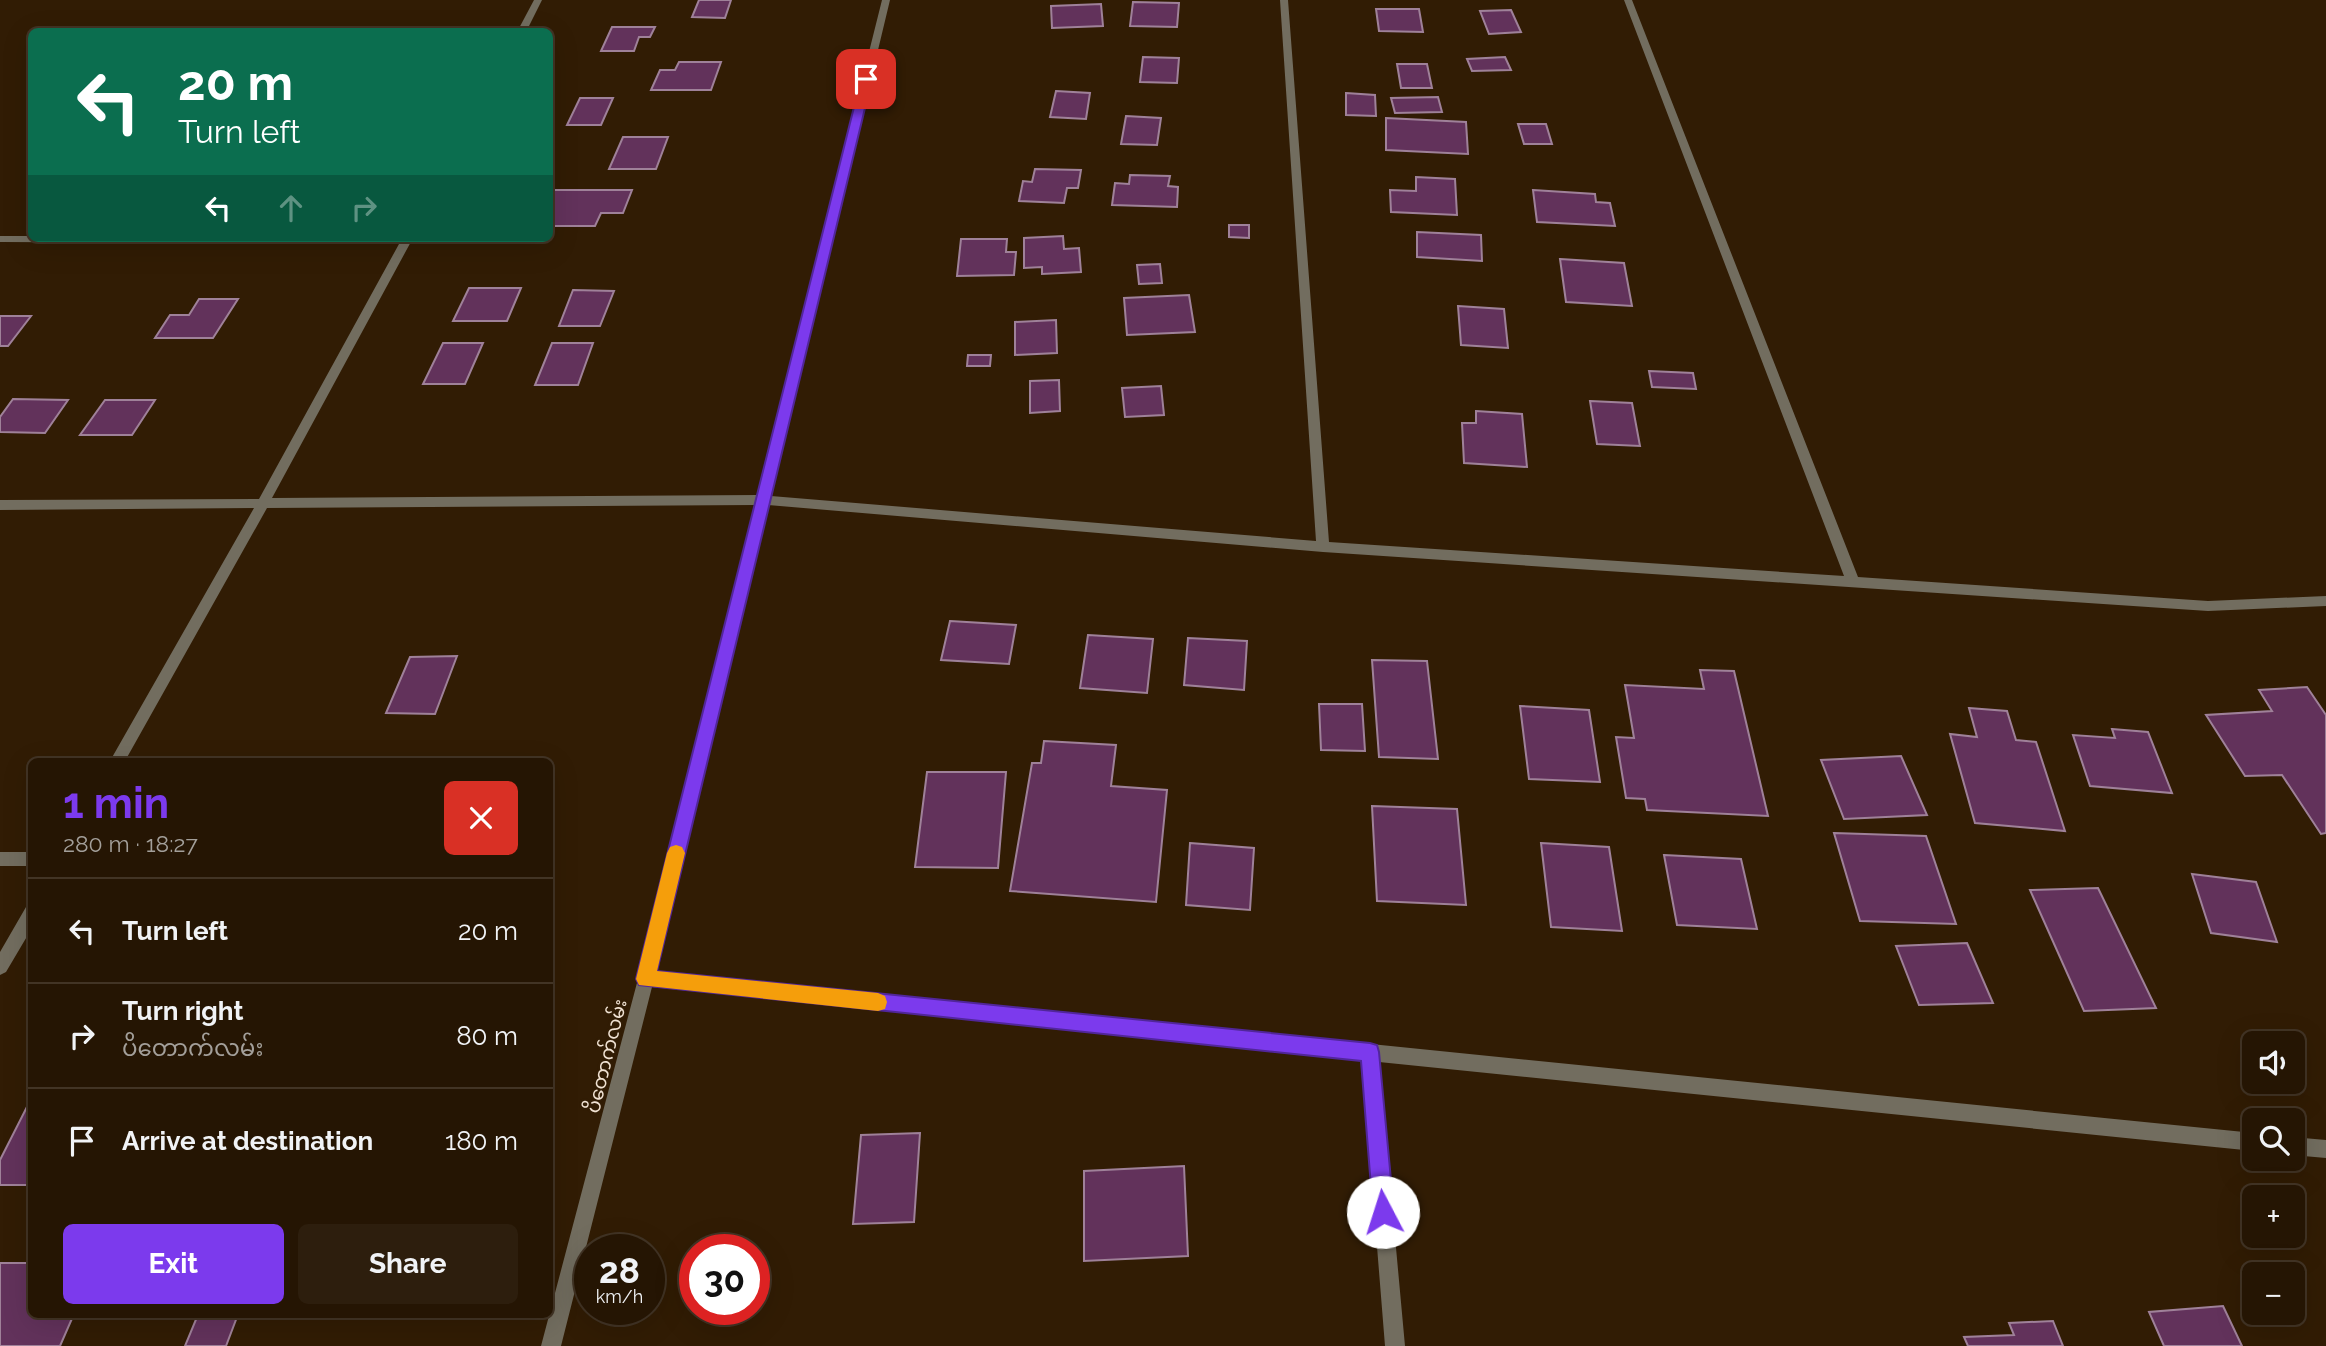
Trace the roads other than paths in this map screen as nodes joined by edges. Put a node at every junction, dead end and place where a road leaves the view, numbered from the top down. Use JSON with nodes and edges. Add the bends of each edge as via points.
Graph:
{"nodes":[{"id":1,"x":538,"y":0,"type":"edge"},
{"id":2,"x":886,"y":0,"type":"edge"},
{"id":3,"x":1283,"y":0,"type":"edge"},
{"id":4,"x":1629,"y":0,"type":"edge"},
{"id":5,"x":523,"y":28,"type":"edge"},
{"id":6,"x":0,"y":239,"type":"edge"},
{"id":7,"x":28,"y":239,"type":"edge"},
{"id":8,"x":405,"y":242,"type":"edge"},
{"id":9,"x":761,"y":500,"type":"junction"},
{"id":10,"x":0,"y":505,"type":"edge"},
{"id":11,"x":262,"y":505,"type":"junction"},
{"id":12,"x":1323,"y":547,"type":"junction"},
{"id":13,"x":1853,"y":582,"type":"junction"},
{"id":14,"x":2326,"y":601,"type":"edge"},
{"id":15,"x":119,"y":758,"type":"edge"},
{"id":16,"x":0,"y":859,"type":"edge"},
{"id":17,"x":28,"y":859,"type":"edge"},
{"id":18,"x":28,"y":919,"type":"edge"},
{"id":19,"x":0,"y":967,"type":"edge"},
{"id":20,"x":646,"y":979,"type":"junction"},
{"id":21,"x":1370,"y":1052,"type":"junction"},
{"id":22,"x":2242,"y":1141,"type":"edge"},
{"id":23,"x":2305,"y":1148,"type":"edge"},
{"id":24,"x":2326,"y":1150,"type":"edge"},
{"id":25,"x":551,"y":1346,"type":"edge"},
{"id":26,"x":1395,"y":1346,"type":"edge"}],
"edges":[{"from":1,"to":5,"type":"street"},
{"from":2,"to":9,"type":"street","name":"ပိတောက်လမ်း"},
{"from":3,"to":12,"type":"street"},
{"from":4,"to":13,"type":"street"},
{"from":6,"to":7,"type":"street"},
{"from":8,"to":11,"type":"street"},
{"from":9,"to":11,"type":"street"},
{"from":9,"to":12,"type":"street"},
{"from":9,"to":20,"type":"street","name":"ပိတောက်လမ်း"},
{"from":10,"to":11,"type":"street"},
{"from":11,"to":15,"type":"street"},
{"from":12,"to":13,"type":"street"},
{"from":13,"to":14,"type":"street","via":[[2208,606]]},
{"from":16,"to":17,"type":"street"},
{"from":18,"to":19,"type":"street"},
{"from":20,"to":21,"type":"street"},
{"from":20,"to":25,"type":"street","name":"ပိတောက်လမ်း"},
{"from":21,"to":22,"type":"street"},
{"from":21,"to":26,"type":"street"},
{"from":23,"to":24,"type":"street"}]}
